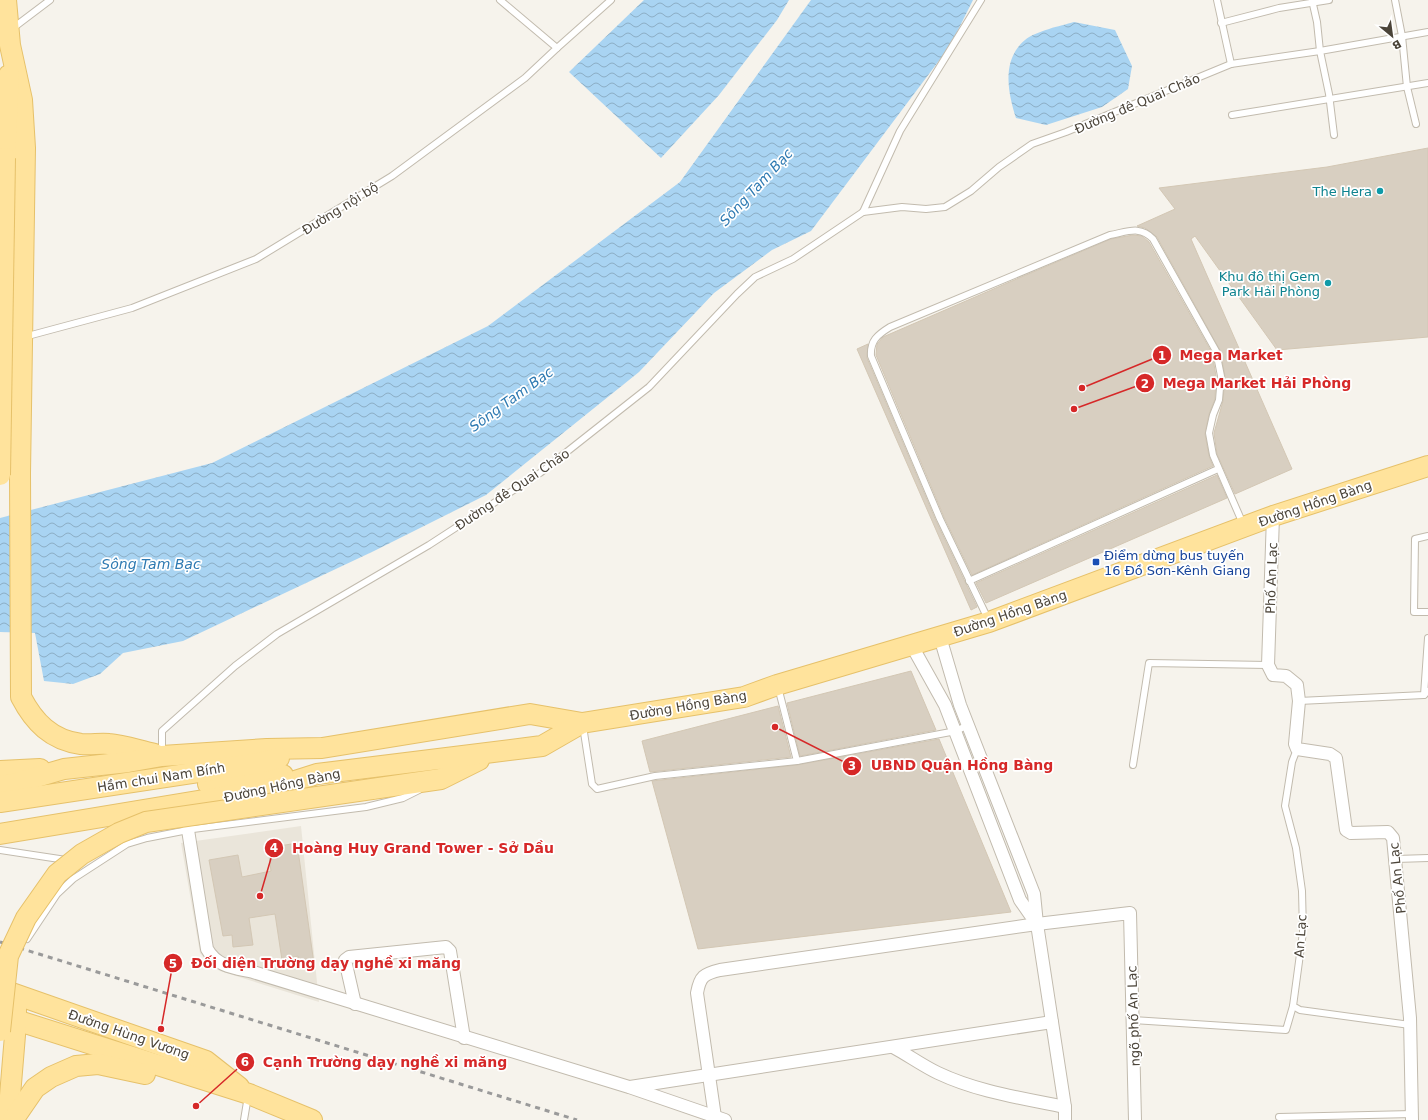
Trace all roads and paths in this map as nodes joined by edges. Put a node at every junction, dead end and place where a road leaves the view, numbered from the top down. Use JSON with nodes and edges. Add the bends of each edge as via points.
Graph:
{"nodes":[{"id":1,"x":6,"y":0,"type":"edge"},
{"id":2,"x":50,"y":0,"type":"edge"},
{"id":3,"x":500,"y":0,"type":"edge"},
{"id":4,"x":612,"y":0,"type":"edge"},
{"id":5,"x":981,"y":0,"type":"edge"},
{"id":6,"x":1217,"y":0,"type":"edge"},
{"id":7,"x":1329,"y":0,"type":"edge"},
{"id":8,"x":1395,"y":0,"type":"edge"},
{"id":9,"x":1313,"y":2,"type":"edge"},
{"id":10,"x":1221,"y":23,"type":"junction"},
{"id":11,"x":1428,"y":32,"type":"edge"},
{"id":12,"x":1402,"y":36,"type":"junction"},
{"id":13,"x":10,"y":38,"type":"junction"},
{"id":14,"x":557,"y":48,"type":"junction"},
{"id":15,"x":1320,"y":51,"type":"junction"},
{"id":16,"x":1231,"y":64,"type":"junction"},
{"id":17,"x":1428,"y":83,"type":"edge"},
{"id":18,"x":1407,"y":87,"type":"junction"},
{"id":19,"x":1330,"y":100,"type":"junction"},
{"id":20,"x":1232,"y":115,"type":"dead end"},
{"id":21,"x":0,"y":123,"type":"edge"},
{"id":22,"x":1416,"y":124,"type":"dead end"},
{"id":23,"x":1334,"y":135,"type":"dead end"},
{"id":24,"x":6,"y":158,"type":"junction"},
{"id":25,"x":863,"y":212,"type":"junction"},
{"id":26,"x":22,"y":338,"type":"junction"},
{"id":27,"x":22,"y":413,"type":"junction"},
{"id":28,"x":0,"y":436,"type":"edge"},
{"id":29,"x":1428,"y":466,"type":"edge"},
{"id":30,"x":1218,"y":469,"type":"junction"},
{"id":31,"x":0,"y":475,"type":"edge"},
{"id":32,"x":1273,"y":516,"type":"junction"},
{"id":33,"x":1244,"y":527,"type":"junction"},
{"id":34,"x":1428,"y":536,"type":"edge"},
{"id":35,"x":969,"y":581,"type":"junction"},
{"id":36,"x":1428,"y":612,"type":"edge"},
{"id":37,"x":989,"y":622,"type":"junction"},
{"id":38,"x":940,"y":637,"type":"junction"},
{"id":39,"x":1428,"y":638,"type":"edge"},
{"id":40,"x":912,"y":646,"type":"junction"},
{"id":41,"x":1268,"y":665,"type":"junction"},
{"id":42,"x":777,"y":685,"type":"junction"},
{"id":43,"x":1426,"y":693,"type":"edge"},
{"id":44,"x":1299,"y":701,"type":"junction"},
{"id":45,"x":582,"y":723,"type":"junction"},
{"id":46,"x":968,"y":725,"type":"junction"},
{"id":47,"x":956,"y":730,"type":"junction"},
{"id":48,"x":322,"y":748,"type":"junction"},
{"id":49,"x":1297,"y":749,"type":"junction"},
{"id":50,"x":493,"y":753,"type":"junction"},
{"id":51,"x":162,"y":756,"type":"junction"},
{"id":52,"x":797,"y":761,"type":"junction"},
{"id":53,"x":1133,"y":765,"type":"dead end"},
{"id":54,"x":64,"y":769,"type":"junction"},
{"id":55,"x":0,"y":771,"type":"edge"},
{"id":56,"x":317,"y":774,"type":"junction"},
{"id":57,"x":441,"y":778,"type":"junction"},
{"id":58,"x":0,"y":786,"type":"edge"},
{"id":59,"x":0,"y":802,"type":"edge"},
{"id":60,"x":0,"y":815,"type":"edge"},
{"id":61,"x":188,"y":830,"type":"junction"},
{"id":62,"x":0,"y":834,"type":"edge"},
{"id":63,"x":0,"y":850,"type":"edge"},
{"id":64,"x":1428,"y":858,"type":"edge"},
{"id":65,"x":1396,"y":860,"type":"junction"},
{"id":66,"x":96,"y":863,"type":"junction"},
{"id":67,"x":1037,"y":924,"type":"junction"},
{"id":68,"x":24,"y":944,"type":"dead end"},
{"id":69,"x":8,"y":992,"type":"edge"},
{"id":70,"x":356,"y":1004,"type":"junction"},
{"id":71,"x":1293,"y":1006,"type":"junction"},
{"id":72,"x":1133,"y":1020,"type":"junction"},
{"id":73,"x":5,"y":1022,"type":"edge"},
{"id":74,"x":1052,"y":1022,"type":"junction"},
{"id":75,"x":1410,"y":1025,"type":"junction"},
{"id":76,"x":464,"y":1038,"type":"junction"},
{"id":77,"x":893,"y":1047,"type":"junction"},
{"id":78,"x":181,"y":1074,"type":"junction"},
{"id":79,"x":709,"y":1075,"type":"junction"},
{"id":80,"x":629,"y":1087,"type":"junction"},
{"id":81,"x":249,"y":1094,"type":"junction"},
{"id":82,"x":1065,"y":1107,"type":"junction"},
{"id":83,"x":1279,"y":1117,"type":"dead end"},
{"id":84,"x":1412,"y":1117,"type":"edge"},
{"id":85,"x":720,"y":1118,"type":"edge"},
{"id":86,"x":8,"y":1120,"type":"edge"},
{"id":87,"x":13,"y":1120,"type":"edge"},
{"id":88,"x":244,"y":1120,"type":"edge"},
{"id":89,"x":312,"y":1120,"type":"edge"},
{"id":90,"x":1065,"y":1120,"type":"edge"},
{"id":91,"x":1135,"y":1120,"type":"edge"}],
"edges":[{"from":1,"to":13,"type":"main road"},
{"from":2,"to":13,"type":"lane"},
{"from":3,"to":14,"type":"lane"},
{"from":4,"to":14,"type":"lane","name":"Đường nội bộ"},
{"from":5,"to":25,"type":"lane","via":[[900,130]]},
{"from":6,"to":10,"type":"lane"},
{"from":7,"to":9,"type":"lane"},
{"from":8,"to":12,"type":"lane"},
{"from":9,"to":10,"type":"lane"},
{"from":9,"to":15,"type":"lane"},
{"from":10,"to":16,"type":"lane"},
{"from":11,"to":12,"type":"lane","name":"Đường đê Quai Chảo"},
{"from":12,"to":15,"type":"lane","name":"Đường đê Quai Chảo"},
{"from":12,"to":18,"type":"lane"},
{"from":13,"to":24,"type":"main road"},
{"from":13,"to":26,"type":"main road","via":[[22,100],[25,148]]},
{"from":14,"to":26,"type":"lane","name":"Đường nội bộ","via":[[525,78],[392,176],[256,259],[132,308]]},
{"from":15,"to":16,"type":"lane","name":"Đường đê Quai Chảo"},
{"from":15,"to":19,"type":"lane"},
{"from":16,"to":25,"type":"lane","name":"Đường đê Quai Chảo","via":[[1032,144],[971,191],[945,207],[902,207]]},
{"from":17,"to":18,"type":"lane"},
{"from":18,"to":19,"type":"lane"},
{"from":18,"to":22,"type":"lane"},
{"from":19,"to":20,"type":"lane"},
{"from":19,"to":23,"type":"lane"},
{"from":21,"to":24,"type":"main road"},
{"from":24,"to":31,"type":"main road","bridge":true},
{"from":25,"to":51,"type":"lane","name":"Đường đê Quai Chảo","via":[[793,259],[755,277],[649,387],[540,473],[429,545],[277,634],[235,666],[162,731]]},
{"from":26,"to":27,"type":"main road"},
{"from":27,"to":28,"type":"main road","via":[[10,431]]},
{"from":27,"to":51,"type":"main road","via":[[19,674],[21,696],[31,715],[51,733],[68,742],[109,744]]},
{"from":29,"to":32,"type":"main road","name":"Đường Hồng Bàng"},
{"from":30,"to":33,"type":"lane"},
{"from":30,"to":35,"type":"lane"},
{"from":30,"to":35,"type":"lane","via":[[1209,434],[1219,400],[1220,376],[1216,351],[1153,239],[1147,233],[1140,230],[1110,235],[890,327],[875,338],[870,347],[871,356]]},
{"from":32,"to":33,"type":"main road","name":"Đường Hồng Bàng"},
{"from":32,"to":41,"type":"street","name":"Phố An Lạc"},
{"from":33,"to":37,"type":"main road","name":"Đường Hồng Bàng"},
{"from":34,"to":36,"type":"lane","via":[[1414,539],[1414,612]]},
{"from":35,"to":37,"type":"lane"},
{"from":37,"to":38,"type":"main road","name":"Đường Hồng Bàng"},
{"from":38,"to":40,"type":"main road","name":"Đường Hồng Bàng"},
{"from":38,"to":46,"type":"street"},
{"from":39,"to":43,"type":"lane"},
{"from":40,"to":42,"type":"main road","name":"Đường Hồng Bàng"},
{"from":40,"to":47,"type":"street"},
{"from":41,"to":44,"type":"street","via":[[1273,675],[1286,676],[1297,684]]},
{"from":41,"to":53,"type":"lane","via":[[1149,663]]},
{"from":42,"to":45,"type":"main road","name":"Đường Hồng Bàng","via":[[744,697]]},
{"from":42,"to":52,"type":"lane"},
{"from":43,"to":44,"type":"lane"},
{"from":44,"to":49,"type":"street"},
{"from":45,"to":48,"type":"main road","name":"Đường Hồng Bàng","via":[[530,714]]},
{"from":45,"to":50,"type":"main road","name":"Đường Hồng Bàng","via":[[542,746]]},
{"from":45,"to":52,"type":"lane","via":[[592,784],[597,789],[655,776]]},
{"from":46,"to":47,"type":"lane"},
{"from":46,"to":67,"type":"street","via":[[1034,894]]},
{"from":47,"to":52,"type":"lane"},
{"from":47,"to":67,"type":"street","via":[[1020,900]]},
{"from":48,"to":51,"type":"main road","name":"Đường Hồng Bàng"},
{"from":48,"to":59,"type":"main road","name":"Hầm chui Nam Bính","via":[[259,763]]},
{"from":49,"to":65,"type":"street","name":"Phố An Lạc","via":[[1330,754],[1336,758],[1346,830],[1352,834],[1391,833]]},
{"from":49,"to":71,"type":"lane","name":"An Lạc","via":[[1292,762],[1286,806],[1296,848],[1302,891],[1303,932]]},
{"from":50,"to":56,"type":"main road","name":"Đường Hồng Bàng"},
{"from":50,"to":57,"type":"main road"},
{"from":51,"to":54,"type":"main road","name":"Đường Hồng Bàng"},
{"from":54,"to":55,"type":"main road"},
{"from":54,"to":58,"type":"main road","name":"Đường Hồng Bàng"},
{"from":56,"to":60,"type":"main road","name":"Hầm chui Nam Bính","via":[[270,775]]},
{"from":56,"to":62,"type":"main road","name":"Đường Hồng Bàng","via":[[270,789]]},
{"from":57,"to":61,"type":"lane","via":[[403,798],[366,807]]},
{"from":57,"to":73,"type":"main road","bridge":true,"via":[[146,822],[82,854],[57,874],[26,918],[17,936],[8,956]]},
{"from":61,"to":66,"type":"lane","via":[[127,844]]},
{"from":61,"to":70,"type":"street","via":[[207,949],[211,957],[223,966],[253,972]]},
{"from":63,"to":66,"type":"lane","via":[[56,860]]},
{"from":64,"to":65,"type":"lane"},
{"from":65,"to":75,"type":"street","name":"Phố An Lạc"},
{"from":66,"to":68,"type":"lane","via":[[57,894]]},
{"from":67,"to":72,"type":"street","name":"ngõ phố An Lạc","via":[[1130,913]]},
{"from":67,"to":74,"type":"street"},
{"from":67,"to":79,"type":"street","via":[[728,968],[707,974],[699,981],[697,993]]},
{"from":69,"to":73,"type":"main road"},
{"from":69,"to":81,"type":"main road","name":"Đường Hùng Vương","via":[[206,1061]]},
{"from":70,"to":76,"type":"street"},
{"from":70,"to":76,"type":"street","via":[[345,967],[345,960],[349,957],[446,947],[450,951]]},
{"from":71,"to":72,"type":"lane","name":"An Lạc","via":[[1286,1030]]},
{"from":71,"to":75,"type":"lane","via":[[1300,1010]]},
{"from":72,"to":91,"type":"street","name":"ngõ phố An Lạc"},
{"from":73,"to":78,"type":"main road","name":"Đường Hùng Vương"},
{"from":73,"to":86,"type":"main road"},
{"from":74,"to":77,"type":"street"},
{"from":74,"to":82,"type":"street"},
{"from":75,"to":84,"type":"street","name":"Phố An Lạc"},
{"from":76,"to":80,"type":"street"},
{"from":77,"to":79,"type":"street"},
{"from":77,"to":82,"type":"street","via":[[937,1073],[962,1083]]},
{"from":78,"to":81,"type":"main road","name":"Đường Hùng Vương"},
{"from":78,"to":87,"type":"main road","via":[[143,1074],[98,1064],[76,1066],[51,1077],[35,1088]]},
{"from":79,"to":80,"type":"street"},
{"from":79,"to":85,"type":"street"},
{"from":80,"to":85,"type":"street"},
{"from":81,"to":88,"type":"lane"},
{"from":81,"to":89,"type":"main road","name":"Đường Hùng Vương"},
{"from":82,"to":90,"type":"street"},
{"from":83,"to":84,"type":"lane"}]}
